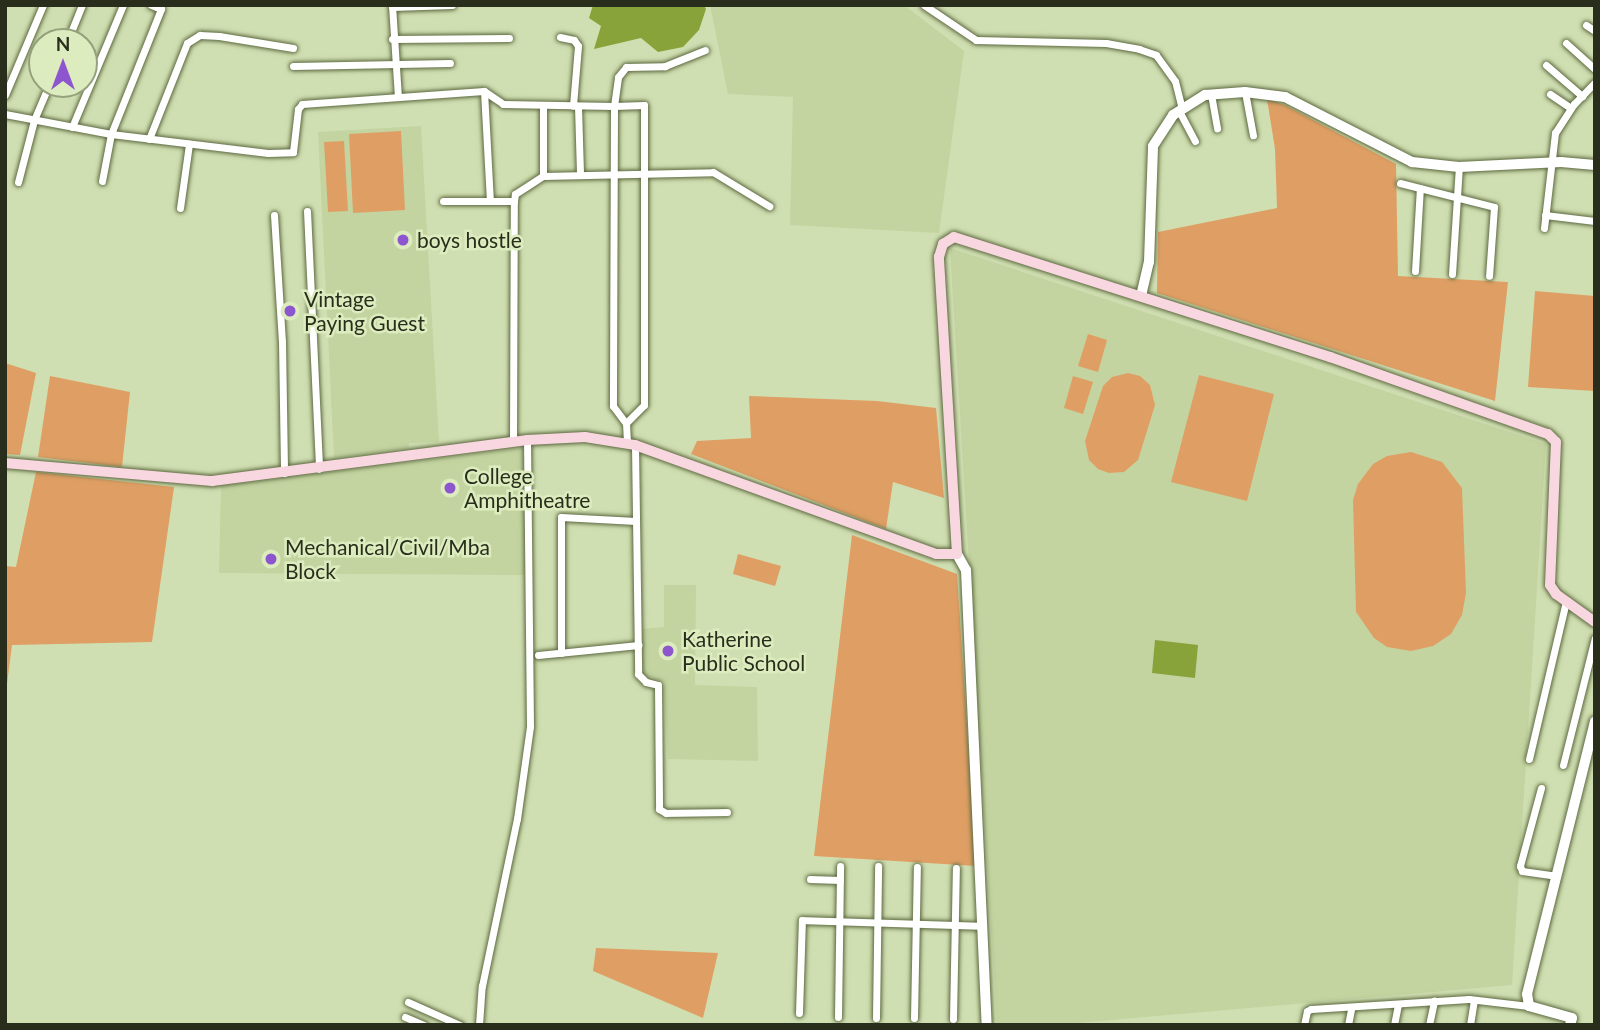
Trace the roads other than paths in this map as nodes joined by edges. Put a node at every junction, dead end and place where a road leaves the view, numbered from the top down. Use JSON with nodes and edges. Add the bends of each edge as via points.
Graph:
{"nodes":[{"id":1,"x":43,"y":5,"type":"edge"},
{"id":2,"x":82,"y":5,"type":"edge"},
{"id":3,"x":123,"y":5,"type":"edge"},
{"id":4,"x":151,"y":5,"type":"edge"},
{"id":5,"x":452,"y":5,"type":"edge"},
{"id":6,"x":924,"y":5,"type":"edge"},
{"id":7,"x":392,"y":6,"type":"edge"},
{"id":8,"x":1586,"y":25,"type":"dead end"},
{"id":9,"x":73,"y":28,"type":"edge"},
{"id":10,"x":1595,"y":31,"type":"edge"},
{"id":11,"x":560,"y":37,"type":"dead end"},
{"id":12,"x":509,"y":38,"type":"dead end"},
{"id":13,"x":392,"y":39,"type":"junction"},
{"id":14,"x":1566,"y":43,"type":"dead end"},
{"id":15,"x":293,"y":48,"type":"dead end"},
{"id":16,"x":705,"y":50,"type":"dead end"},
{"id":17,"x":394,"y":62,"type":"junction"},
{"id":18,"x":450,"y":63,"type":"dead end"},
{"id":19,"x":1546,"y":65,"type":"dead end"},
{"id":20,"x":293,"y":66,"type":"dead end"},
{"id":21,"x":1595,"y":69,"type":"edge"},
{"id":22,"x":1595,"y":82,"type":"edge"},
{"id":23,"x":485,"y":91,"type":"junction"},
{"id":24,"x":1245,"y":92,"type":"junction"},
{"id":25,"x":1211,"y":94,"type":"junction"},
{"id":26,"x":1550,"y":94,"type":"dead end"},
{"id":27,"x":5,"y":95,"type":"edge"},
{"id":28,"x":1582,"y":96,"type":"junction"},
{"id":29,"x":398,"y":97,"type":"junction"},
{"id":30,"x":43,"y":98,"type":"edge"},
{"id":31,"x":543,"y":105,"type":"junction"},
{"id":32,"x":576,"y":106,"type":"junction"},
{"id":33,"x":614,"y":106,"type":"junction"},
{"id":34,"x":1571,"y":108,"type":"junction"},
{"id":35,"x":1181,"y":110,"type":"junction"},
{"id":36,"x":5,"y":114,"type":"edge"},
{"id":37,"x":34,"y":120,"type":"junction"},
{"id":38,"x":72,"y":127,"type":"junction"},
{"id":39,"x":1217,"y":128,"type":"dead end"},
{"id":40,"x":111,"y":134,"type":"junction"},
{"id":41,"x":1253,"y":135,"type":"dead end"},
{"id":42,"x":149,"y":139,"type":"junction"},
{"id":43,"x":1195,"y":141,"type":"dead end"},
{"id":44,"x":188,"y":144,"type":"junction"},
{"id":45,"x":1550,"y":162,"type":"junction"},
{"id":46,"x":1595,"y":164,"type":"edge"},
{"id":47,"x":1459,"y":167,"type":"junction"},
{"id":48,"x":580,"y":175,"type":"junction"},
{"id":49,"x":613,"y":175,"type":"junction"},
{"id":50,"x":644,"y":175,"type":"junction"},
{"id":51,"x":543,"y":176,"type":"junction"},
{"id":52,"x":102,"y":181,"type":"dead end"},
{"id":53,"x":18,"y":182,"type":"dead end"},
{"id":54,"x":1400,"y":183,"type":"dead end"},
{"id":55,"x":1420,"y":188,"type":"junction"},
{"id":56,"x":1457,"y":196,"type":"junction"},
{"id":57,"x":443,"y":201,"type":"dead end"},
{"id":58,"x":490,"y":201,"type":"junction"},
{"id":59,"x":514,"y":201,"type":"junction"},
{"id":60,"x":769,"y":206,"type":"dead end"},
{"id":61,"x":180,"y":208,"type":"dead end"},
{"id":62,"x":307,"y":211,"type":"dead end"},
{"id":63,"x":274,"y":215,"type":"dead end"},
{"id":64,"x":1545,"y":215,"type":"junction"},
{"id":65,"x":1595,"y":221,"type":"edge"},
{"id":66,"x":1544,"y":228,"type":"dead end"},
{"id":67,"x":1415,"y":271,"type":"dead end"},
{"id":68,"x":1452,"y":274,"type":"dead end"},
{"id":69,"x":1489,"y":276,"type":"dead end"},
{"id":70,"x":1141,"y":296,"type":"junction"},
{"id":71,"x":626,"y":423,"type":"junction"},
{"id":72,"x":527,"y":440,"type":"junction"},
{"id":73,"x":513,"y":442,"type":"junction"},
{"id":74,"x":631,"y":444,"type":"junction"},
{"id":75,"x":5,"y":463,"type":"edge"},
{"id":76,"x":319,"y":469,"type":"junction"},
{"id":77,"x":284,"y":473,"type":"junction"},
{"id":78,"x":636,"y":521,"type":"junction"},
{"id":79,"x":957,"y":554,"type":"junction"},
{"id":80,"x":1566,"y":601,"type":"junction"},
{"id":81,"x":1595,"y":622,"type":"edge"},
{"id":82,"x":1595,"y":638,"type":"edge"},
{"id":83,"x":639,"y":645,"type":"junction"},
{"id":84,"x":561,"y":653,"type":"junction"},
{"id":85,"x":538,"y":655,"type":"dead end"},
{"id":86,"x":1595,"y":721,"type":"edge"},
{"id":87,"x":1529,"y":759,"type":"dead end"},
{"id":88,"x":1563,"y":765,"type":"dead end"},
{"id":89,"x":1541,"y":788,"type":"dead end"},
{"id":90,"x":727,"y":813,"type":"dead end"},
{"id":91,"x":840,"y":866,"type":"dead end"},
{"id":92,"x":878,"y":866,"type":"dead end"},
{"id":93,"x":917,"y":867,"type":"dead end"},
{"id":94,"x":956,"y":868,"type":"dead end"},
{"id":95,"x":1556,"y":876,"type":"junction"},
{"id":96,"x":810,"y":879,"type":"dead end"},
{"id":97,"x":840,"y":880,"type":"junction"},
{"id":98,"x":839,"y":921,"type":"junction"},
{"id":99,"x":877,"y":922,"type":"junction"},
{"id":100,"x":916,"y":923,"type":"junction"},
{"id":101,"x":955,"y":925,"type":"junction"},
{"id":102,"x":983,"y":926,"type":"junction"},
{"id":103,"x":1434,"y":1001,"type":"junction"},
{"id":104,"x":1474,"y":1001,"type":"junction"},
{"id":105,"x":408,"y":1003,"type":"dead end"},
{"id":106,"x":1398,"y":1004,"type":"junction"},
{"id":107,"x":1529,"y":1006,"type":"junction"},
{"id":108,"x":1351,"y":1009,"type":"junction"},
{"id":109,"x":799,"y":1013,"type":"dead end"},
{"id":110,"x":405,"y":1017,"type":"dead end"},
{"id":111,"x":838,"y":1017,"type":"dead end"},
{"id":112,"x":876,"y":1018,"type":"dead end"},
{"id":113,"x":914,"y":1018,"type":"dead end"},
{"id":114,"x":953,"y":1019,"type":"dead end"},
{"id":115,"x":424,"y":1025,"type":"edge"},
{"id":116,"x":460,"y":1025,"type":"edge"},
{"id":117,"x":479,"y":1025,"type":"edge"},
{"id":118,"x":988,"y":1025,"type":"edge"},
{"id":119,"x":1304,"y":1025,"type":"edge"},
{"id":120,"x":1348,"y":1025,"type":"edge"},
{"id":121,"x":1394,"y":1025,"type":"edge"},
{"id":122,"x":1429,"y":1025,"type":"edge"},
{"id":123,"x":1470,"y":1025,"type":"edge"},
{"id":124,"x":1570,"y":1025,"type":"edge"}],
"edges":[{"from":1,"to":27,"type":"street"},
{"from":2,"to":9,"type":"street"},
{"from":3,"to":38,"type":"street"},
{"from":4,"to":40,"type":"street","via":[[161,9]]},
{"from":5,"to":7,"type":"street"},
{"from":6,"to":35,"type":"street","via":[[975,40],[1106,43],[1156,55],[1175,81]]},
{"from":7,"to":13,"type":"street"},
{"from":8,"to":10,"type":"street"},
{"from":11,"to":32,"type":"street","via":[[574,40],[578,46]]},
{"from":12,"to":13,"type":"street"},
{"from":13,"to":17,"type":"street"},
{"from":14,"to":21,"type":"street"},
{"from":15,"to":42,"type":"street","via":[[210,35],[187,43]]},
{"from":16,"to":33,"type":"street","via":[[664,66],[626,67],[618,77]]},
{"from":17,"to":18,"type":"street"},
{"from":17,"to":20,"type":"street"},
{"from":17,"to":29,"type":"street"},
{"from":19,"to":28,"type":"street"},
{"from":22,"to":28,"type":"street"},
{"from":23,"to":29,"type":"street"},
{"from":23,"to":31,"type":"street","via":[[503,104]]},
{"from":23,"to":58,"type":"street"},
{"from":24,"to":25,"type":"street"},
{"from":24,"to":41,"type":"street"},
{"from":24,"to":47,"type":"street","via":[[1285,97],[1412,162]]},
{"from":25,"to":35,"type":"street"},
{"from":25,"to":39,"type":"street"},
{"from":26,"to":34,"type":"street"},
{"from":28,"to":34,"type":"street"},
{"from":29,"to":44,"type":"street","via":[[302,104],[293,152]]},
{"from":30,"to":37,"type":"street"},
{"from":31,"to":32,"type":"street"},
{"from":31,"to":51,"type":"street"},
{"from":32,"to":33,"type":"street"},
{"from":32,"to":48,"type":"street"},
{"from":33,"to":49,"type":"street"},
{"from":33,"to":50,"type":"street","via":[[644,105]]},
{"from":34,"to":45,"type":"street","via":[[1555,133]]},
{"from":35,"to":43,"type":"street"},
{"from":35,"to":70,"type":"street","via":[[1153,146],[1149,262]]},
{"from":36,"to":37,"type":"street"},
{"from":37,"to":38,"type":"street"},
{"from":37,"to":53,"type":"street"},
{"from":38,"to":40,"type":"street"},
{"from":40,"to":42,"type":"street"},
{"from":40,"to":52,"type":"street"},
{"from":42,"to":44,"type":"street"},
{"from":44,"to":61,"type":"street"},
{"from":45,"to":46,"type":"street"},
{"from":45,"to":47,"type":"street"},
{"from":45,"to":64,"type":"street"},
{"from":47,"to":56,"type":"street"},
{"from":48,"to":49,"type":"street"},
{"from":48,"to":51,"type":"street"},
{"from":49,"to":50,"type":"street"},
{"from":49,"to":71,"type":"street","via":[[613,405]]},
{"from":50,"to":60,"type":"street","via":[[713,172]]},
{"from":50,"to":71,"type":"street","via":[[644,405]]},
{"from":51,"to":59,"type":"street","via":[[515,194]]},
{"from":54,"to":55,"type":"street"},
{"from":55,"to":56,"type":"street"},
{"from":55,"to":67,"type":"street"},
{"from":56,"to":68,"type":"street"},
{"from":56,"to":69,"type":"street","via":[[1494,207]]},
{"from":57,"to":58,"type":"street"},
{"from":58,"to":59,"type":"street"},
{"from":59,"to":73,"type":"street"},
{"from":62,"to":76,"type":"street"},
{"from":63,"to":77,"type":"street"},
{"from":64,"to":65,"type":"street"},
{"from":64,"to":66,"type":"street"},
{"from":70,"to":79,"type":"main road","via":[[954,237],[943,244],[939,257]]},
{"from":70,"to":80,"type":"main road","via":[[1548,434],[1556,442],[1550,585]]},
{"from":71,"to":74,"type":"street"},
{"from":72,"to":73,"type":"main road"},
{"from":72,"to":74,"type":"main road","via":[[585,437]]},
{"from":72,"to":117,"type":"street","via":[[530,726],[517,819],[482,986]]},
{"from":73,"to":76,"type":"main road"},
{"from":74,"to":78,"type":"street"},
{"from":74,"to":79,"type":"main road","via":[[936,554]]},
{"from":75,"to":77,"type":"main road","via":[[202,481]]},
{"from":76,"to":77,"type":"main road"},
{"from":78,"to":83,"type":"street"},
{"from":78,"to":84,"type":"street","via":[[561,517]]},
{"from":79,"to":102,"type":"street","via":[[966,569]]},
{"from":80,"to":81,"type":"main road"},
{"from":80,"to":87,"type":"street"},
{"from":82,"to":88,"type":"street"},
{"from":83,"to":84,"type":"street"},
{"from":83,"to":90,"type":"street","via":[[638,674],[643,681],[659,685],[660,810]]},
{"from":84,"to":85,"type":"street"},
{"from":86,"to":95,"type":"street"},
{"from":89,"to":95,"type":"street","via":[[1520,866],[1522,871]]},
{"from":91,"to":97,"type":"street"},
{"from":92,"to":99,"type":"street"},
{"from":93,"to":100,"type":"street"},
{"from":94,"to":101,"type":"street"},
{"from":95,"to":107,"type":"street","via":[[1527,994]]},
{"from":96,"to":97,"type":"street"},
{"from":97,"to":98,"type":"street"},
{"from":98,"to":99,"type":"street"},
{"from":98,"to":109,"type":"street","via":[[802,919]]},
{"from":98,"to":111,"type":"street"},
{"from":99,"to":100,"type":"street"},
{"from":99,"to":112,"type":"street"},
{"from":100,"to":101,"type":"street"},
{"from":100,"to":113,"type":"street"},
{"from":101,"to":102,"type":"street"},
{"from":101,"to":114,"type":"street"},
{"from":102,"to":118,"type":"street"},
{"from":103,"to":104,"type":"street"},
{"from":103,"to":106,"type":"street"},
{"from":103,"to":122,"type":"street"},
{"from":104,"to":107,"type":"street"},
{"from":104,"to":123,"type":"street"},
{"from":105,"to":116,"type":"street"},
{"from":106,"to":108,"type":"street"},
{"from":106,"to":121,"type":"street"},
{"from":107,"to":124,"type":"street","via":[[1572,1018]]},
{"from":108,"to":119,"type":"street","via":[[1311,1009]]},
{"from":108,"to":120,"type":"street"},
{"from":110,"to":115,"type":"street"}]}
